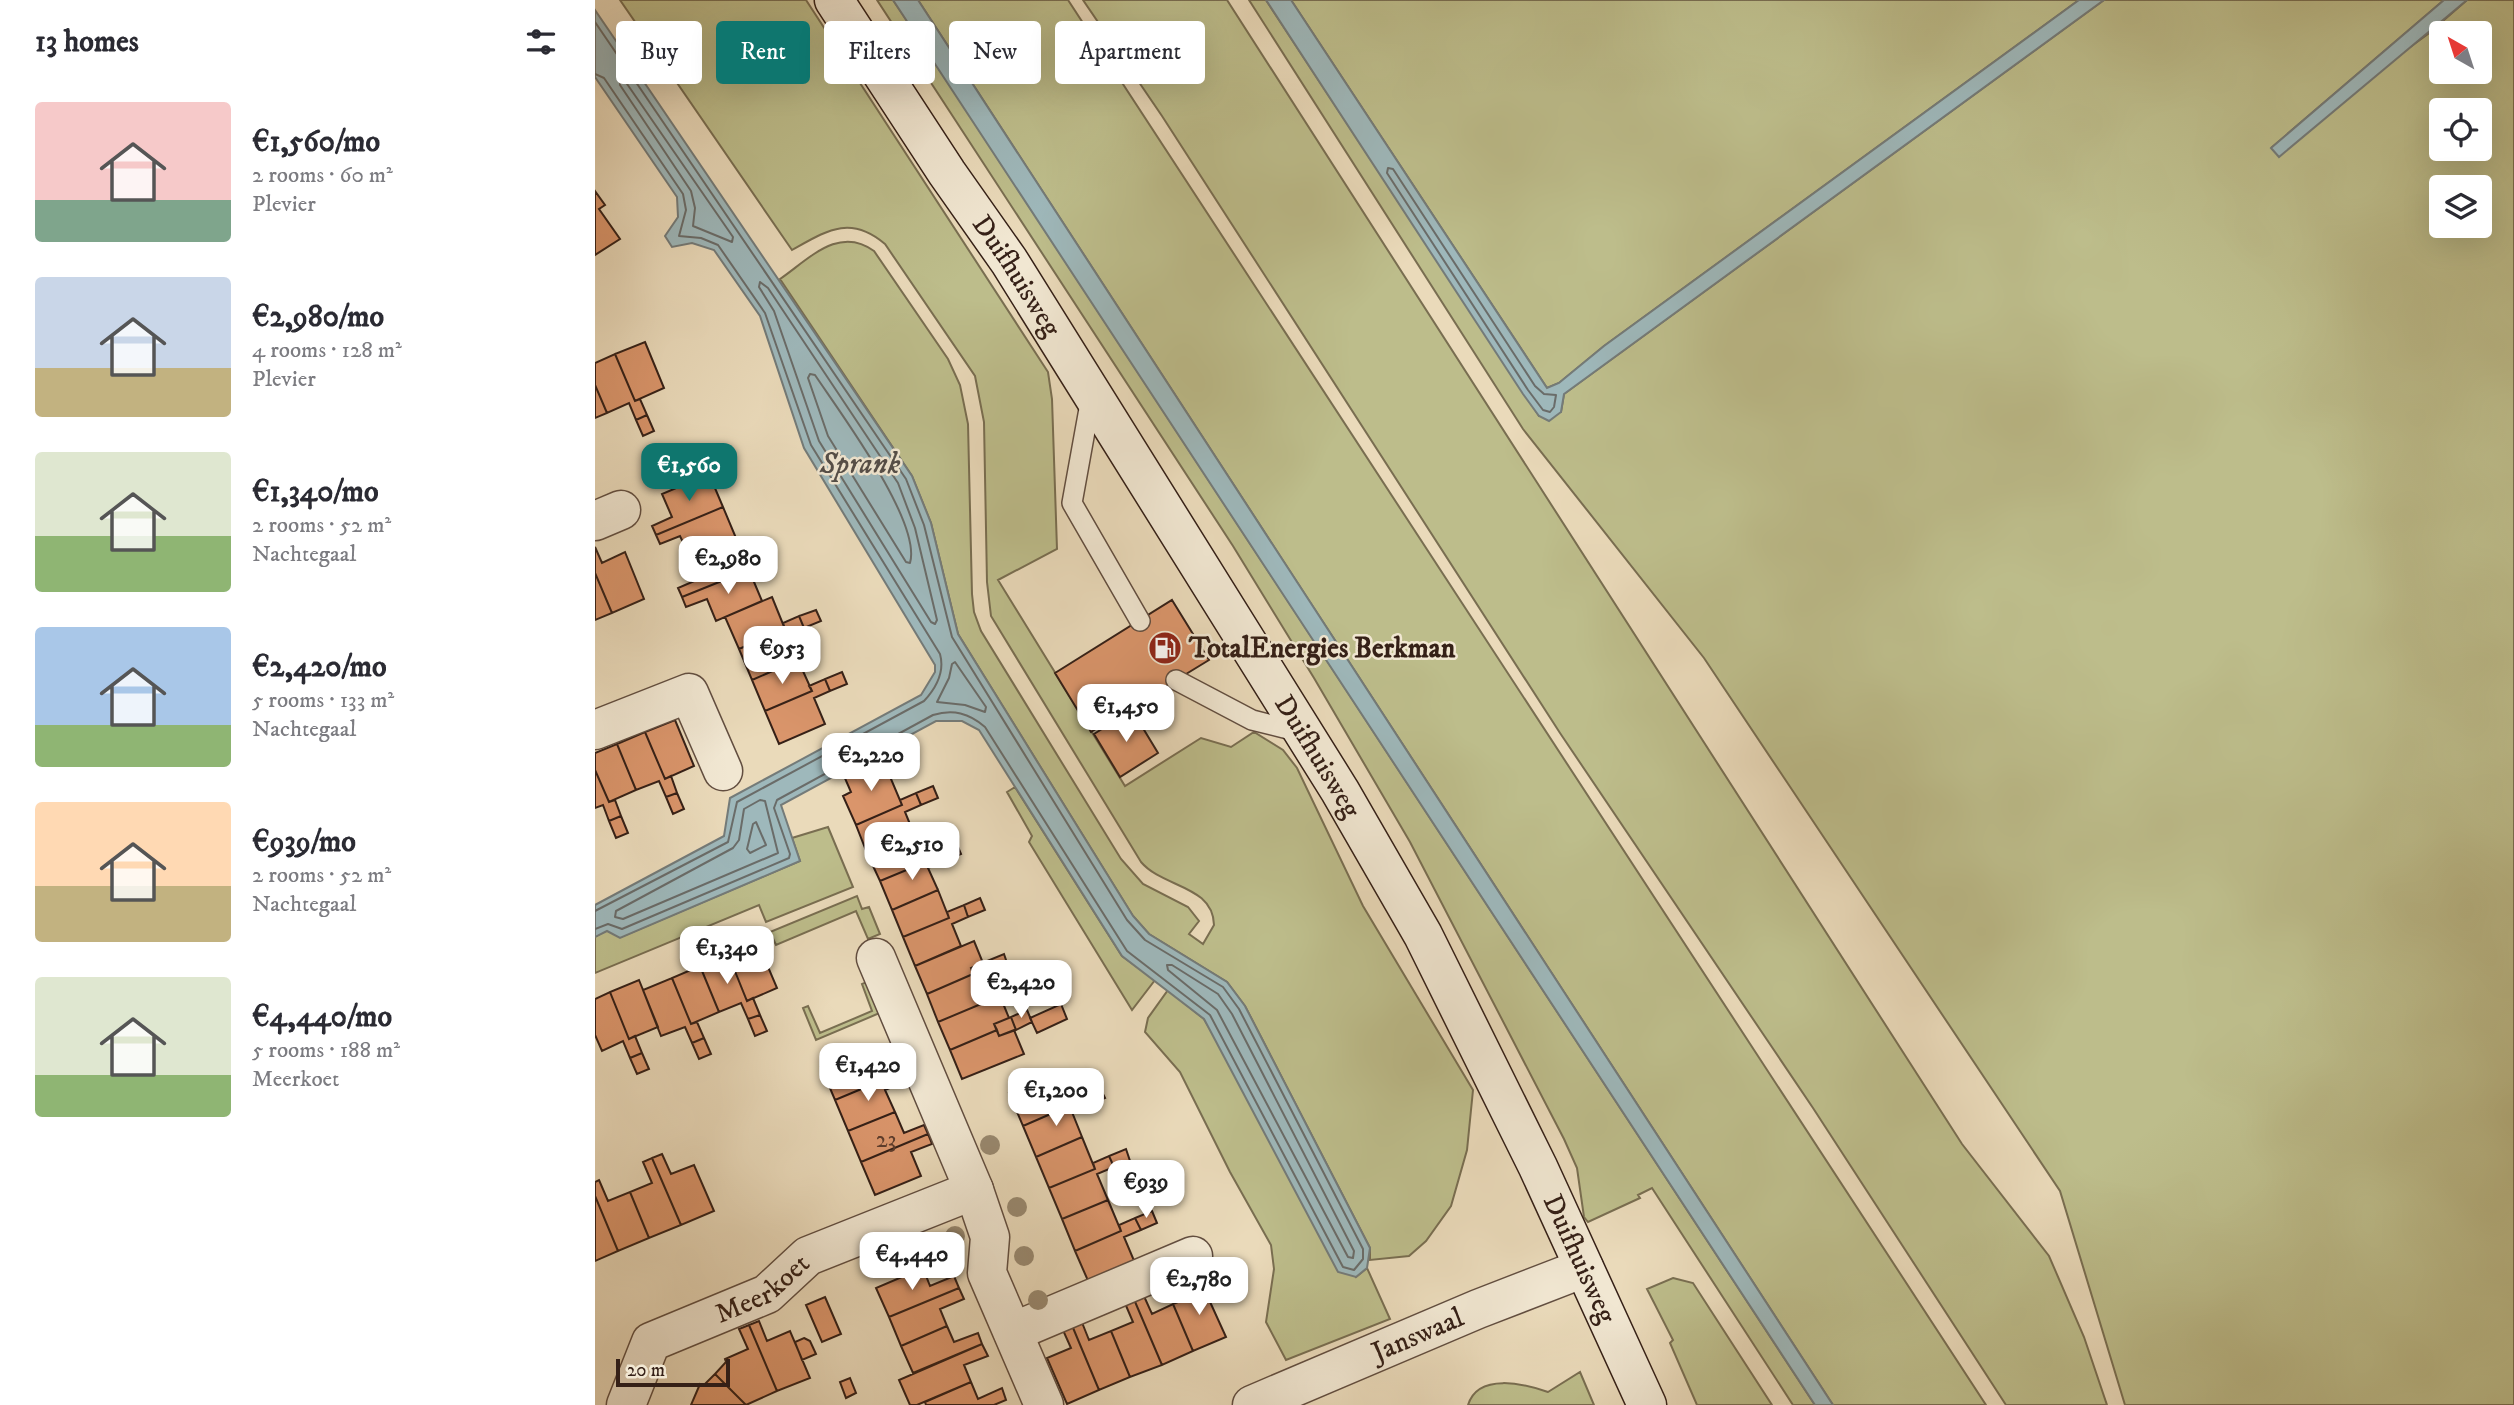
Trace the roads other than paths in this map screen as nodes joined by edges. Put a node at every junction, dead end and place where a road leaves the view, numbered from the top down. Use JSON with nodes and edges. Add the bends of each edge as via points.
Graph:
{"nodes":[{"id":1,"x":834,"y":0,"type":"edge"},
{"id":2,"x":1092,"y":394,"type":"junction"},
{"id":3,"x":1140,"y":621,"type":"dead end"},
{"id":4,"x":1176,"y":680,"type":"dead end"},
{"id":5,"x":595,"y":730,"type":"edge"},
{"id":6,"x":1306,"y":734,"type":"junction"},
{"id":7,"x":723,"y":771,"type":"dead end"},
{"id":8,"x":876,"y":958,"type":"dead end"},
{"id":9,"x":974,"y":1190,"type":"junction"},
{"id":10,"x":1193,"y":1256,"type":"dead end"},
{"id":11,"x":1584,"y":1268,"type":"junction"},
{"id":12,"x":1013,"y":1332,"type":"junction"},
{"id":13,"x":626,"y":1405,"type":"edge"},
{"id":14,"x":1044,"y":1405,"type":"edge"},
{"id":15,"x":1252,"y":1405,"type":"edge"},
{"id":16,"x":1647,"y":1405,"type":"edge"}],
"edges":[{"from":1,"to":2,"type":"street","name":"Duifhuisweg"},
{"from":2,"to":3,"type":"lane","via":[[1072,503]]},
{"from":2,"to":6,"type":"street","name":"Duifhuisweg"},
{"from":4,"to":6,"type":"lane","via":[[1252,720]]},
{"from":5,"to":7,"type":"street","via":[[689,693]]},
{"from":6,"to":11,"type":"street","name":"Duifhuisweg","via":[[1423,935]]},
{"from":8,"to":9,"type":"street"},
{"from":9,"to":12,"type":"street","via":[[990,1237],[987,1273]]},
{"from":9,"to":13,"type":"street","name":"Meerkoet","via":[[808,1256],[767,1294],[651,1342]]},
{"from":10,"to":12,"type":"street"},
{"from":11,"to":15,"type":"street","name":"Janswaal"},
{"from":11,"to":16,"type":"street","name":"Duifhuisweg"},
{"from":12,"to":14,"type":"street"}]}
